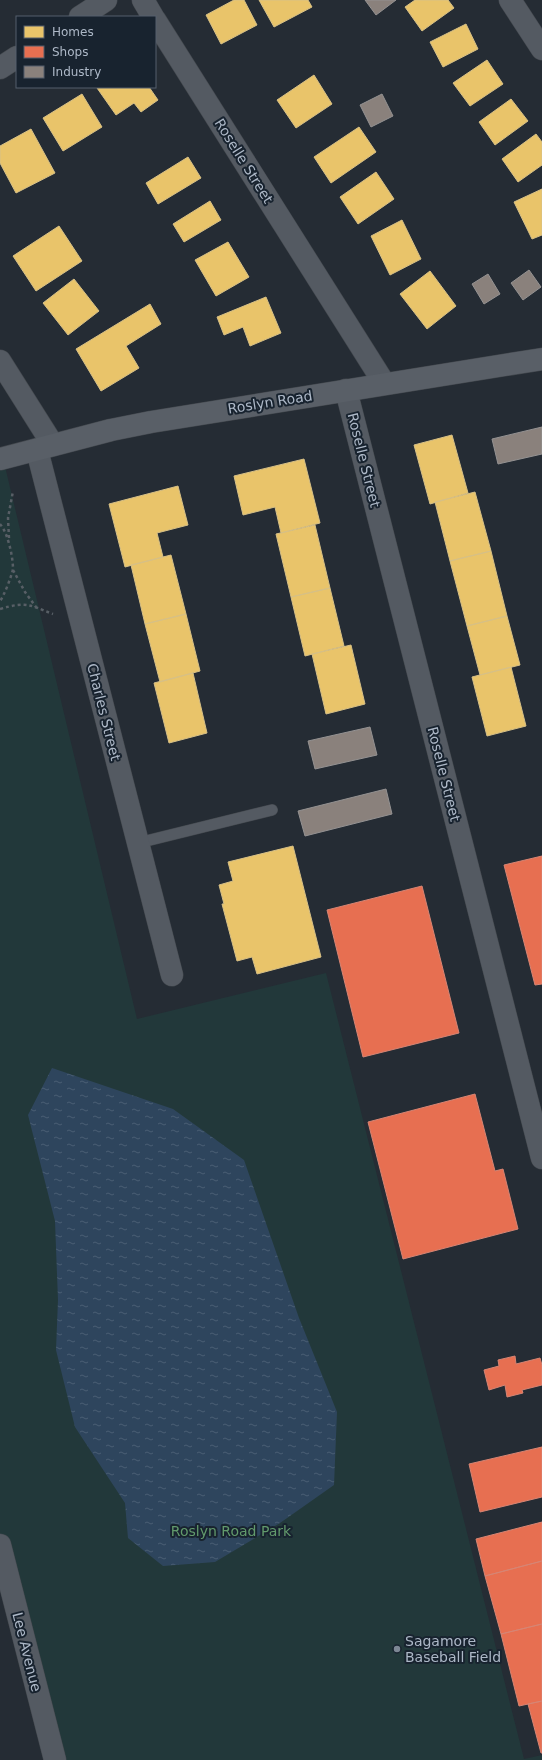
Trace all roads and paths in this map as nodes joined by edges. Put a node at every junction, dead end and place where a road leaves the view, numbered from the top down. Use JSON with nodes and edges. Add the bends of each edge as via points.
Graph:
{"nodes":[{"id":1,"x":106,"y":0,"type":"edge"},
{"id":2,"x":143,"y":0,"type":"edge"},
{"id":3,"x":510,"y":0,"type":"edge"},
{"id":4,"x":82,"y":16,"type":"edge"},
{"id":5,"x":152,"y":16,"type":"edge"},
{"id":6,"x":156,"y":22,"type":"edge"},
{"id":7,"x":542,"y":49,"type":"edge"},
{"id":8,"x":16,"y":58,"type":"edge"},
{"id":9,"x":0,"y":68,"type":"edge"},
{"id":10,"x":542,"y":359,"type":"edge"},
{"id":11,"x":0,"y":361,"type":"edge"},
{"id":12,"x":384,"y":383,"type":"junction"},
{"id":13,"x":346,"y":390,"type":"junction"},
{"id":14,"x":45,"y":447,"type":"junction"},
{"id":15,"x":0,"y":459,"type":"edge"},
{"id":16,"x":13,"y":491,"type":"dead end"},
{"id":17,"x":0,"y":524,"type":"edge"},
{"id":18,"x":9,"y":540,"type":"junction"},
{"id":19,"x":13,"y":570,"type":"junction"},
{"id":20,"x":0,"y":601,"type":"edge"},
{"id":21,"x":36,"y":607,"type":"junction"},
{"id":22,"x":0,"y":609,"type":"edge"},
{"id":23,"x":79,"y":614,"type":"junction"},
{"id":24,"x":272,"y":810,"type":"dead end"},
{"id":25,"x":138,"y":843,"type":"junction"},
{"id":26,"x":172,"y":975,"type":"dead end"},
{"id":27,"x":542,"y":1158,"type":"edge"},
{"id":28,"x":0,"y":1545,"type":"edge"},
{"id":29,"x":55,"y":1760,"type":"edge"}],
"edges":[{"from":1,"to":4,"type":"street"},
{"from":2,"to":5,"type":"street"},
{"from":3,"to":7,"type":"street"},
{"from":6,"to":12,"type":"street","name":"Roselle Street"},
{"from":8,"to":9,"type":"street"},
{"from":10,"to":12,"type":"main road","name":"Roslyn Road"},
{"from":11,"to":14,"type":"street","name":"Charles Street"},
{"from":12,"to":13,"type":"main road","name":"Roslyn Road"},
{"from":13,"to":14,"type":"main road","name":"Roslyn Road","via":[[151,422]]},
{"from":13,"to":27,"type":"street","name":"Roselle Street"},
{"from":14,"to":15,"type":"main road","name":"Roslyn Road"},
{"from":14,"to":23,"type":"street","name":"Charles Street"},
{"from":16,"to":18,"type":"path","via":[[8,518]]},
{"from":17,"to":18,"type":"path"},
{"from":18,"to":19,"type":"path"},
{"from":19,"to":20,"type":"path"},
{"from":19,"to":21,"type":"path"},
{"from":21,"to":22,"type":"path","via":[[29,604]]},
{"from":21,"to":23,"type":"path","via":[[52,614]]},
{"from":23,"to":25,"type":"street","name":"Charles Street"},
{"from":24,"to":25,"type":"lane"},
{"from":25,"to":26,"type":"street","name":"Charles Street"},
{"from":28,"to":29,"type":"street","name":"Lee Avenue"}]}
